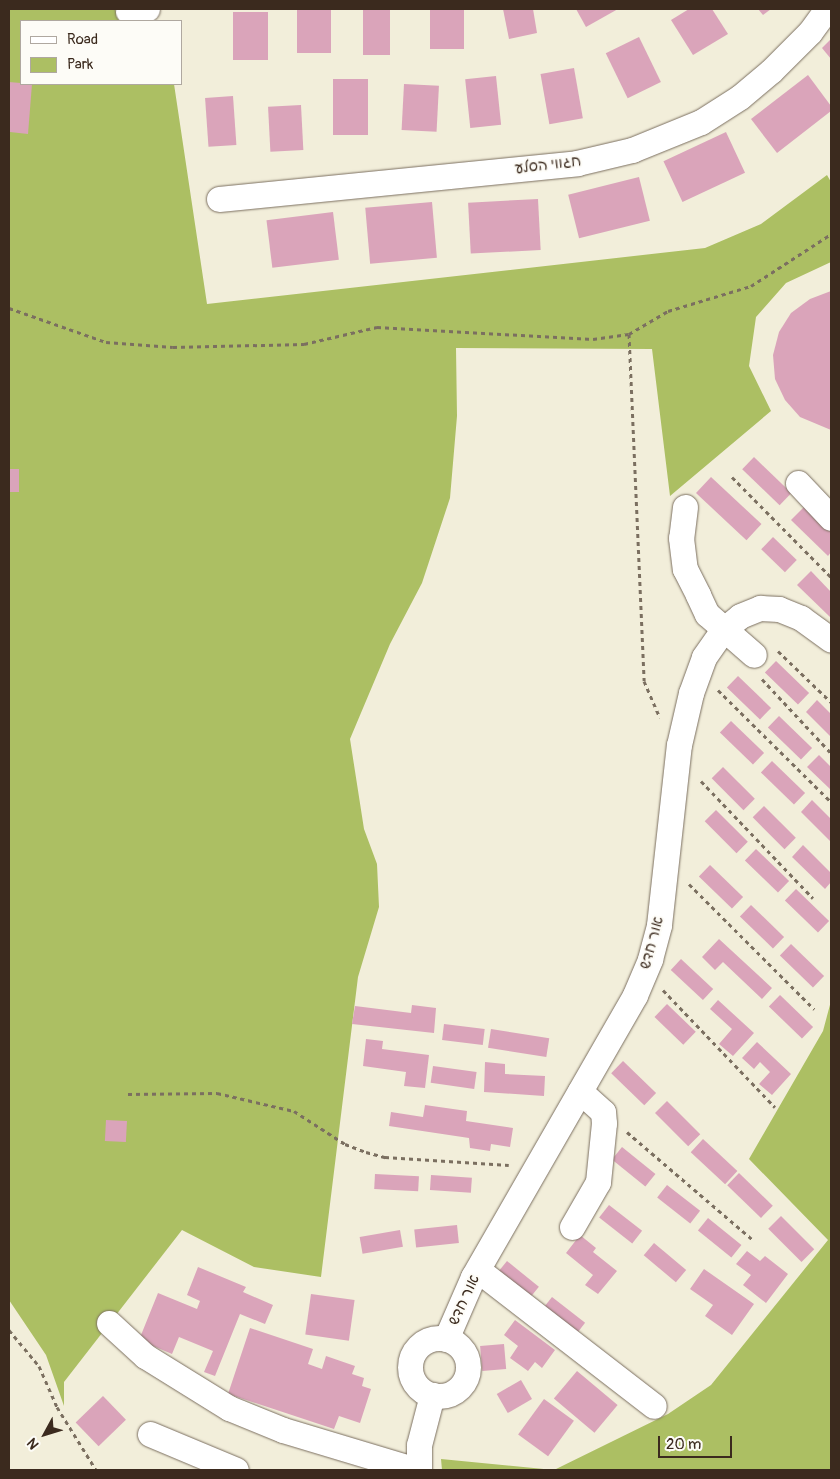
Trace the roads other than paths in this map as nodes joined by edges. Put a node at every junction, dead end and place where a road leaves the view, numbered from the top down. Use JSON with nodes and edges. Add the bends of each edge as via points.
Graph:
{"nodes":[{"id":1,"x":827,"y":9,"type":"edge"},
{"id":2,"x":219,"y":199,"type":"dead end"},
{"id":3,"x":798,"y":483,"type":"dead end"},
{"id":4,"x":685,"y":507,"type":"dead end"},
{"id":5,"x":831,"y":518,"type":"edge"},
{"id":6,"x":723,"y":630,"type":"junction"},
{"id":7,"x":831,"y":640,"type":"edge"},
{"id":8,"x":754,"y":655,"type":"road end"},
{"id":9,"x":580,"y":1091,"type":"junction"},
{"id":10,"x":572,"y":1227,"type":"dead end"},
{"id":11,"x":478,"y":1270,"type":"junction"},
{"id":12,"x":109,"y":1322,"type":"dead end"},
{"id":13,"x":446,"y":1339,"type":"junction"},
{"id":14,"x":432,"y":1396,"type":"junction"},
{"id":15,"x":654,"y":1406,"type":"dead end"},
{"id":16,"x":150,"y":1434,"type":"dead end"},
{"id":17,"x":236,"y":1470,"type":"edge"},
{"id":18,"x":417,"y":1470,"type":"edge"}],
"edges":[{"from":1,"to":2,"type":"street","name":"חגווי הסלע","via":[[810,32],[772,71],[740,97],[701,122],[632,150],[577,163]]},
{"from":3,"to":5,"type":"street"},
{"from":4,"to":6,"type":"street","via":[[681,538],[686,569],[707,614]]},
{"from":6,"to":7,"type":"street","name":"אור חדש","via":[[740,616],[760,608],[779,609],[801,618]]},
{"from":6,"to":8,"type":"street"},
{"from":6,"to":9,"type":"street","name":"אור חדש","via":[[704,657],[678,751],[659,925],[645,971]]},
{"from":9,"to":10,"type":"street","via":[[602,1112],[604,1123],[598,1182]]},
{"from":9,"to":11,"type":"street","name":"אור חדש"},
{"from":11,"to":13,"type":"street","name":"אור חדש"},
{"from":11,"to":15,"type":"street"},
{"from":12,"to":18,"type":"street","via":[[145,1356],[229,1408],[282,1430]]},
{"from":13,"to":14,"type":"street","via":[[463,1352],[467,1360],[466,1378],[452,1393]]},
{"from":13,"to":14,"type":"street","via":[[425,1342],[418,1347],[410,1362],[412,1380]]},
{"from":14,"to":18,"type":"street"},
{"from":16,"to":17,"type":"street"}]}
